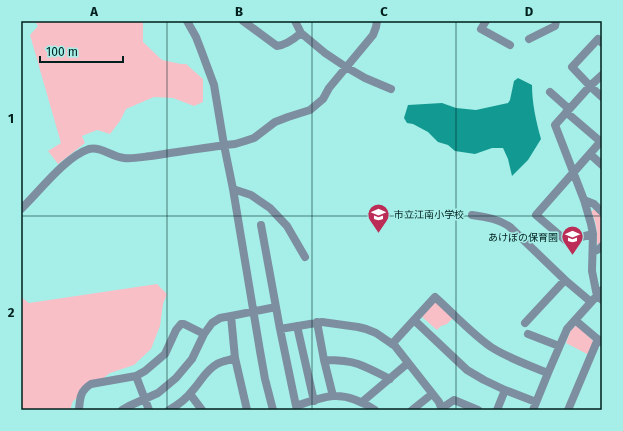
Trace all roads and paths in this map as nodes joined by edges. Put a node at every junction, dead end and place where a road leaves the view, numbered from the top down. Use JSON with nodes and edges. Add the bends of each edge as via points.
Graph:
{"nodes":[{"id":1,"x":187,"y":21,"type":"edge"},
{"id":2,"x":243,"y":21,"type":"edge"},
{"id":3,"x":295,"y":21,"type":"edge"},
{"id":4,"x":378,"y":21,"type":"edge"},
{"id":5,"x":486,"y":21,"type":"edge"},
{"id":6,"x":556,"y":21,"type":"edge"},
{"id":7,"x":301,"y":33,"type":"junction"},
{"id":8,"x":529,"y":39,"type":"dead end"},
{"id":9,"x":602,"y":43,"type":"edge"},
{"id":10,"x":510,"y":45,"type":"dead end"},
{"id":11,"x":346,"y":67,"type":"junction"},
{"id":12,"x":602,"y":75,"type":"edge"},
{"id":13,"x":590,"y":86,"type":"junction"},
{"id":14,"x":391,"y":89,"type":"dead end"},
{"id":15,"x":550,"y":92,"type":"dead end"},
{"id":16,"x":602,"y":97,"type":"edge"},
{"id":17,"x":568,"y":111,"type":"junction"},
{"id":18,"x":601,"y":141,"type":"edge"},
{"id":19,"x":224,"y":145,"type":"junction"},
{"id":20,"x":590,"y":154,"type":"junction"},
{"id":21,"x":602,"y":165,"type":"edge"},
{"id":22,"x":573,"y":174,"type":"junction"},
{"id":23,"x":233,"y":188,"type":"junction"},
{"id":24,"x":584,"y":200,"type":"junction"},
{"id":25,"x":21,"y":209,"type":"edge"},
{"id":26,"x":602,"y":212,"type":"edge"},
{"id":27,"x":472,"y":215,"type":"dead end"},
{"id":28,"x":261,"y":225,"type":"dead end"},
{"id":29,"x":593,"y":234,"type":"junction"},
{"id":30,"x":602,"y":246,"type":"edge"},
{"id":31,"x":593,"y":252,"type":"junction"},
{"id":32,"x":305,"y":257,"type":"dead end"},
{"id":33,"x":565,"y":280,"type":"junction"},
{"id":34,"x":600,"y":295,"type":"edge"},
{"id":35,"x":591,"y":302,"type":"junction"},
{"id":36,"x":276,"y":307,"type":"junction"},
{"id":37,"x":253,"y":312,"type":"junction"},
{"id":38,"x":231,"y":316,"type":"junction"},
{"id":39,"x":414,"y":320,"type":"junction"},
{"id":40,"x":575,"y":320,"type":"junction"},
{"id":41,"x":317,"y":322,"type":"junction"},
{"id":42,"x":525,"y":322,"type":"dead end"},
{"id":43,"x":297,"y":326,"type":"junction"},
{"id":44,"x":280,"y":329,"type":"junction"},
{"id":45,"x":204,"y":334,"type":"junction"},
{"id":46,"x":528,"y":334,"type":"dead end"},
{"id":47,"x":600,"y":341,"type":"edge"},
{"id":48,"x":392,"y":344,"type":"junction"},
{"id":49,"x":559,"y":346,"type":"junction"},
{"id":50,"x":235,"y":358,"type":"junction"},
{"id":51,"x":324,"y":360,"type":"junction"},
{"id":52,"x":408,"y":363,"type":"junction"},
{"id":53,"x":548,"y":373,"type":"junction"},
{"id":54,"x":136,"y":376,"type":"junction"},
{"id":55,"x":390,"y":379,"type":"junction"},
{"id":56,"x":505,"y":390,"type":"junction"},
{"id":57,"x":190,"y":394,"type":"junction"},
{"id":58,"x":432,"y":394,"type":"junction"},
{"id":59,"x":333,"y":396,"type":"junction"},
{"id":60,"x":145,"y":399,"type":"junction"},
{"id":61,"x":314,"y":401,"type":"junction"},
{"id":62,"x":362,"y":402,"type":"junction"},
{"id":63,"x":536,"y":402,"type":"junction"},
{"id":64,"x":442,"y":409,"type":"edge"},
{"id":65,"x":79,"y":410,"type":"edge"},
{"id":66,"x":122,"y":410,"type":"edge"},
{"id":67,"x":149,"y":410,"type":"edge"},
{"id":68,"x":168,"y":410,"type":"edge"},
{"id":69,"x":202,"y":410,"type":"edge"},
{"id":70,"x":247,"y":410,"type":"edge"},
{"id":71,"x":274,"y":410,"type":"edge"},
{"id":72,"x":375,"y":410,"type":"edge"},
{"id":73,"x":412,"y":410,"type":"edge"},
{"id":74,"x":478,"y":410,"type":"edge"},
{"id":75,"x":497,"y":410,"type":"edge"},
{"id":76,"x":533,"y":410,"type":"edge"},
{"id":77,"x":568,"y":410,"type":"edge"}],
"edges":[{"from":1,"to":19,"type":"street","via":[[214,85]]},
{"from":2,"to":7,"type":"street","via":[[277,46]]},
{"from":3,"to":7,"type":"street"},
{"from":4,"to":11,"type":"street","via":[[373,35]]},
{"from":5,"to":10,"type":"street","via":[[482,30]]},
{"from":6,"to":8,"type":"street","via":[[555,26]]},
{"from":7,"to":11,"type":"street"},
{"from":9,"to":13,"type":"street","via":[[598,39],[572,67]]},
{"from":11,"to":14,"type":"street"},
{"from":11,"to":19,"type":"street","via":[[323,98],[310,110],[288,116],[250,140]]},
{"from":12,"to":13,"type":"street"},
{"from":13,"to":16,"type":"street"},
{"from":13,"to":17,"type":"street"},
{"from":15,"to":17,"type":"street"},
{"from":17,"to":18,"type":"street"},
{"from":17,"to":22,"type":"street","via":[[555,125]]},
{"from":18,"to":20,"type":"street"},
{"from":19,"to":23,"type":"street"},
{"from":19,"to":25,"type":"street","via":[[125,159],[95,148],[67,162]]},
{"from":20,"to":21,"type":"street"},
{"from":20,"to":22,"type":"street"},
{"from":22,"to":24,"type":"street"},
{"from":22,"to":29,"type":"street","via":[[536,215],[572,245],[581,237]]},
{"from":23,"to":32,"type":"street","via":[[251,195],[270,208],[287,226]]},
{"from":23,"to":37,"type":"street"},
{"from":24,"to":26,"type":"street","via":[[594,204]]},
{"from":24,"to":29,"type":"street"},
{"from":27,"to":33,"type":"street","via":[[503,222]]},
{"from":28,"to":36,"type":"street"},
{"from":29,"to":31,"type":"street"},
{"from":30,"to":31,"type":"street"},
{"from":31,"to":34,"type":"street","via":[[592,271]]},
{"from":33,"to":35,"type":"street"},
{"from":33,"to":42,"type":"street"},
{"from":34,"to":35,"type":"street"},
{"from":35,"to":40,"type":"street"},
{"from":36,"to":37,"type":"street"},
{"from":36,"to":44,"type":"street"},
{"from":37,"to":38,"type":"street"},
{"from":37,"to":71,"type":"street","via":[[265,379]]},
{"from":38,"to":45,"type":"street","via":[[220,318]]},
{"from":38,"to":50,"type":"street"},
{"from":39,"to":48,"type":"street"},
{"from":39,"to":53,"type":"street","via":[[435,297],[491,347],[510,358]]},
{"from":39,"to":56,"type":"street","via":[[467,370]]},
{"from":40,"to":47,"type":"street"},
{"from":40,"to":49,"type":"street","via":[[567,329]]},
{"from":41,"to":43,"type":"street"},
{"from":41,"to":48,"type":"street","via":[[366,329]]},
{"from":41,"to":51,"type":"street"},
{"from":43,"to":44,"type":"street"},
{"from":43,"to":61,"type":"street"},
{"from":44,"to":61,"type":"street","via":[[296,406]]},
{"from":45,"to":54,"type":"street","via":[[181,324],[165,354]]},
{"from":45,"to":60,"type":"street","via":[[192,359],[176,378],[158,393]]},
{"from":46,"to":49,"type":"street"},
{"from":47,"to":77,"type":"street"},
{"from":48,"to":52,"type":"street"},
{"from":49,"to":53,"type":"street"},
{"from":50,"to":57,"type":"street","via":[[217,364],[206,373]]},
{"from":50,"to":70,"type":"street"},
{"from":51,"to":55,"type":"street","via":[[358,364]]},
{"from":51,"to":59,"type":"street"},
{"from":52,"to":55,"type":"street"},
{"from":52,"to":58,"type":"street"},
{"from":53,"to":63,"type":"street"},
{"from":54,"to":60,"type":"street"},
{"from":54,"to":65,"type":"street","via":[[91,384],[83,391]]},
{"from":55,"to":62,"type":"street"},
{"from":56,"to":63,"type":"street"},
{"from":56,"to":75,"type":"street"},
{"from":57,"to":68,"type":"street"},
{"from":57,"to":69,"type":"street"},
{"from":58,"to":64,"type":"street"},
{"from":58,"to":73,"type":"street"},
{"from":59,"to":61,"type":"street"},
{"from":59,"to":62,"type":"street"},
{"from":60,"to":66,"type":"street"},
{"from":60,"to":67,"type":"street"},
{"from":62,"to":72,"type":"street"},
{"from":63,"to":76,"type":"street"},
{"from":64,"to":74,"type":"street","via":[[454,400]]}]}
